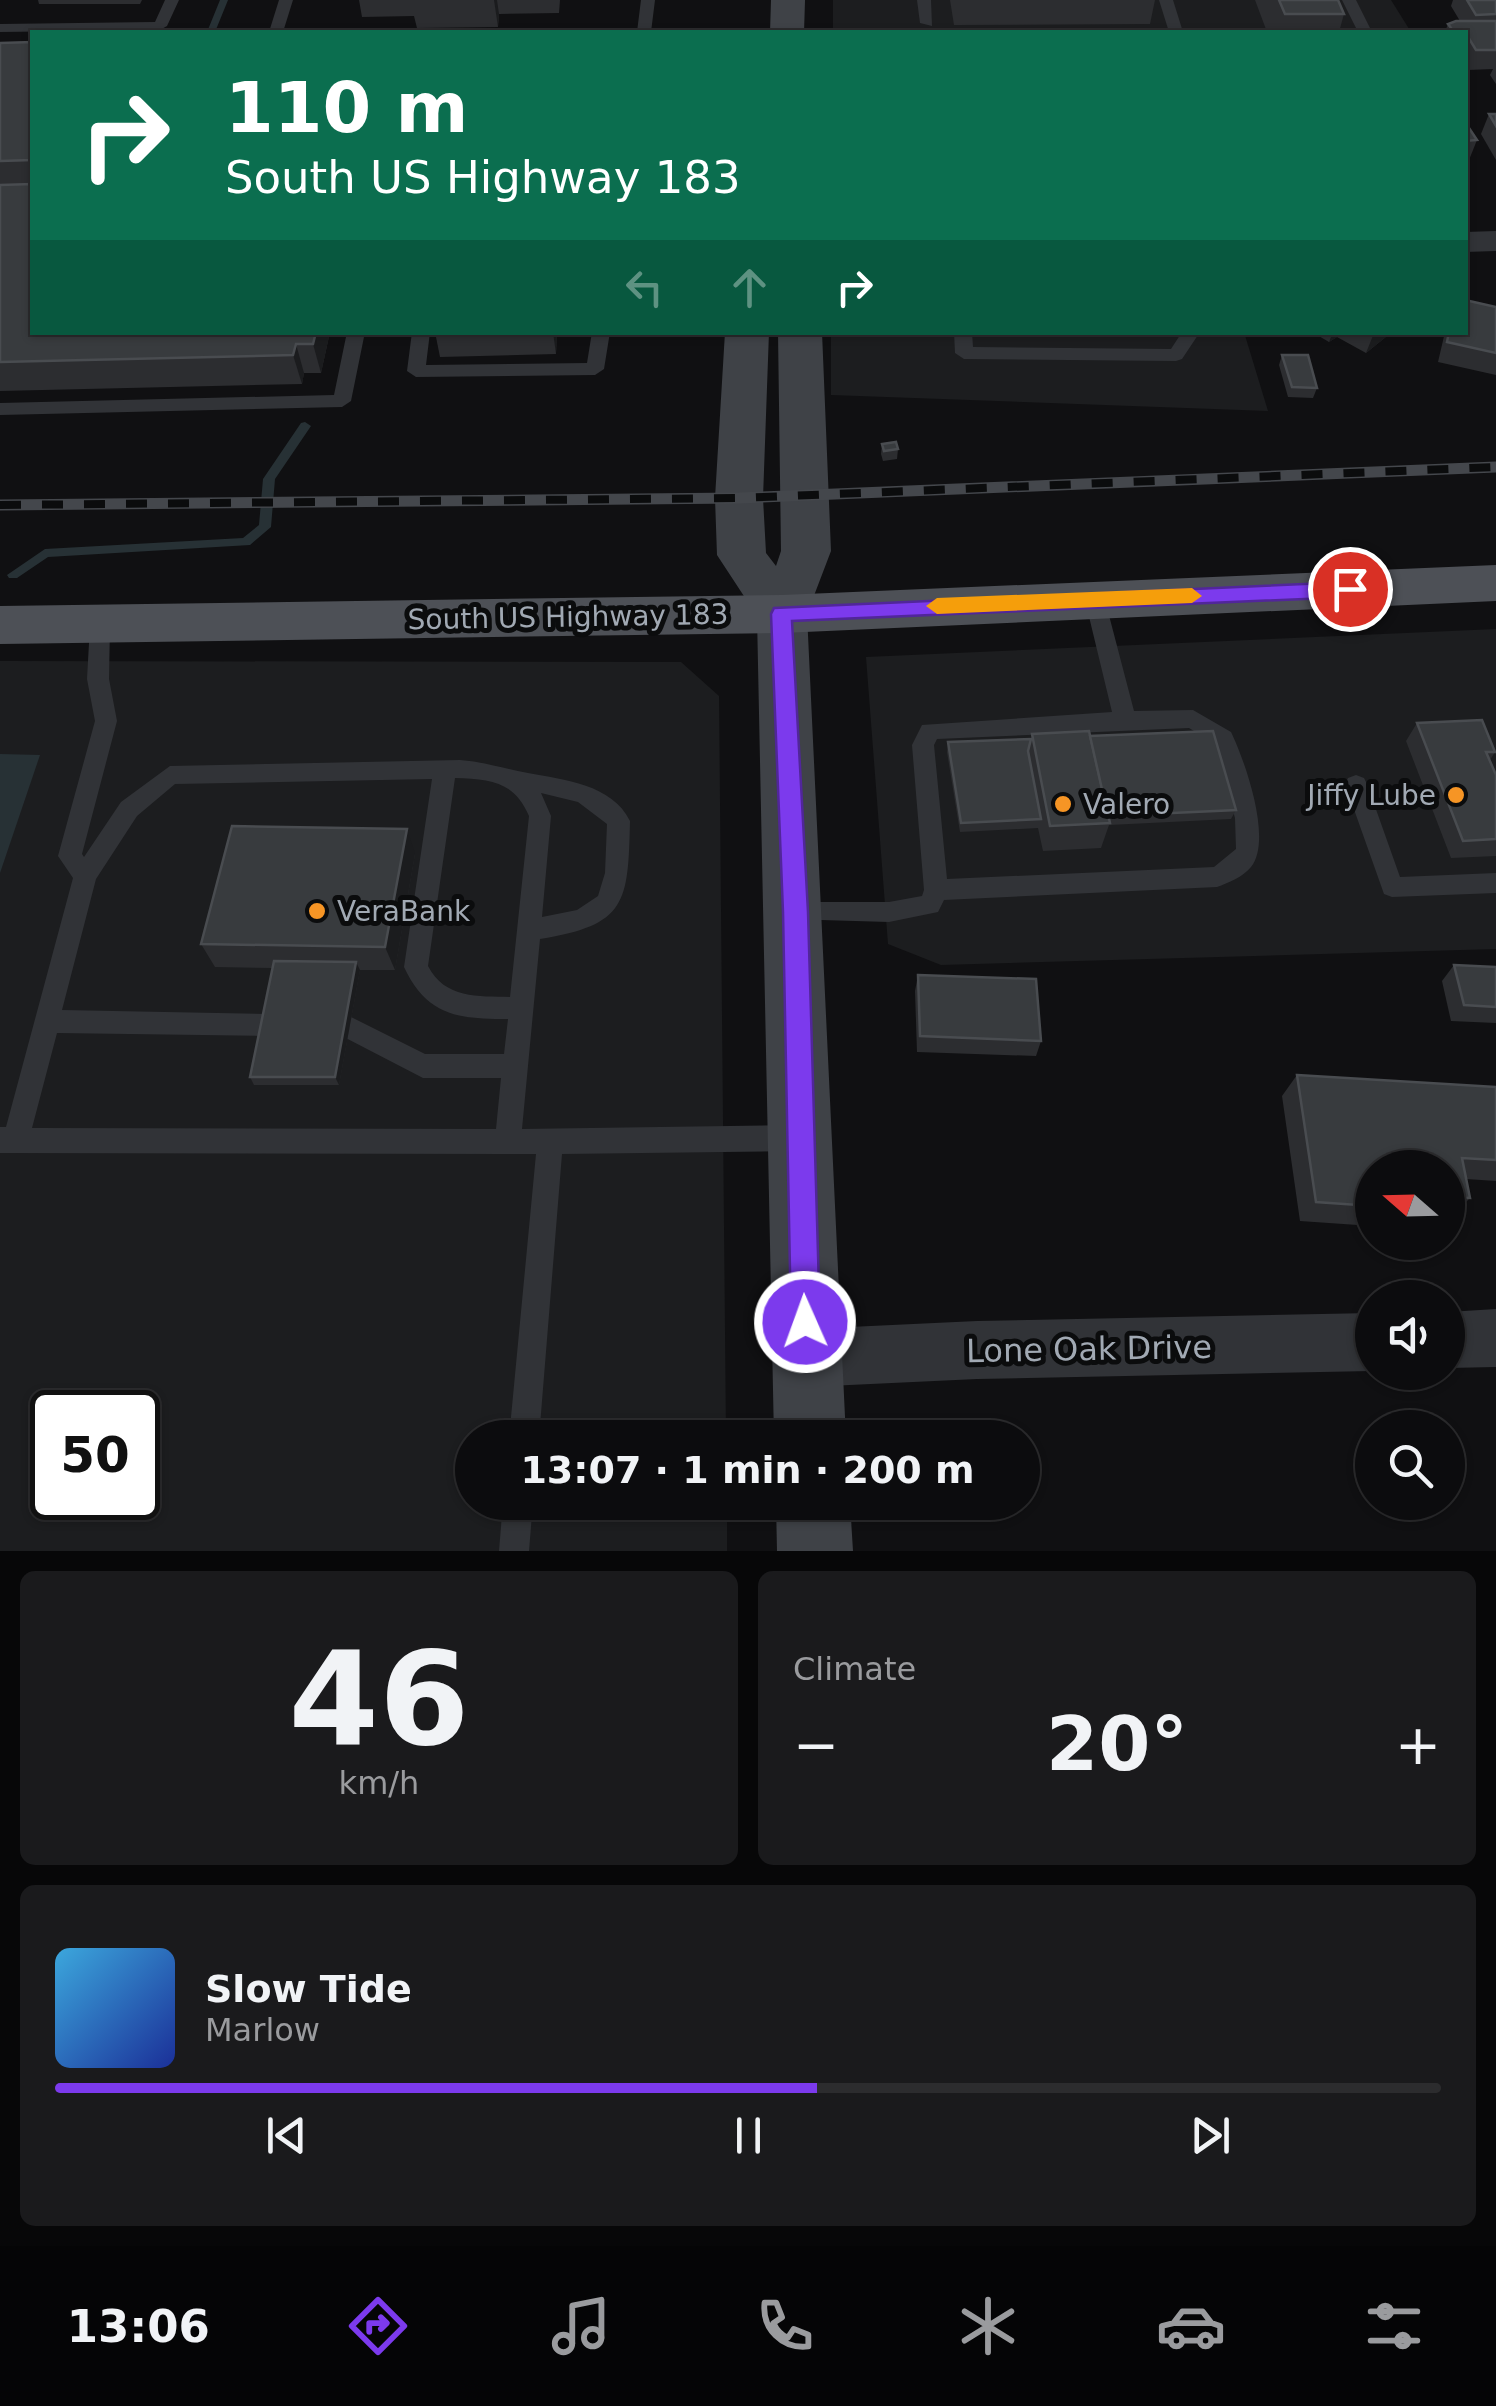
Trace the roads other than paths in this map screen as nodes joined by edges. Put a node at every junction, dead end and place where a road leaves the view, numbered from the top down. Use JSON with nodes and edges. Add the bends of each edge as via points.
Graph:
{"nodes":[{"id":1,"x":172,"y":0,"type":"edge"},
{"id":2,"x":286,"y":0,"type":"edge"},
{"id":3,"x":648,"y":0,"type":"edge"},
{"id":4,"x":788,"y":0,"type":"edge"},
{"id":5,"x":924,"y":0,"type":"edge"},
{"id":6,"x":1166,"y":0,"type":"edge"},
{"id":7,"x":1348,"y":0,"type":"edge"},
{"id":8,"x":927,"y":23,"type":"dead end"},
{"id":9,"x":0,"y":28,"type":"edge"},
{"id":10,"x":277,"y":30,"type":"edge"},
{"id":11,"x":644,"y":30,"type":"edge"},
{"id":12,"x":786,"y":30,"type":"edge"},
{"id":13,"x":1175,"y":30,"type":"edge"},
{"id":14,"x":1364,"y":30,"type":"edge"},
{"id":15,"x":1496,"y":241,"type":"edge"},
{"id":16,"x":1468,"y":242,"type":"edge"},
{"id":17,"x":355,"y":335,"type":"edge"},
{"id":18,"x":421,"y":335,"type":"edge"},
{"id":19,"x":600,"y":335,"type":"edge"},
{"id":20,"x":748,"y":335,"type":"edge"},
{"id":21,"x":800,"y":335,"type":"edge"},
{"id":22,"x":963,"y":335,"type":"edge"},
{"id":23,"x":1189,"y":335,"type":"edge"},
{"id":24,"x":0,"y":410,"type":"edge"},
{"id":25,"x":1496,"y":583,"type":"edge"},
{"id":26,"x":1095,"y":600,"type":"junction"},
{"id":27,"x":782,"y":614,"type":"junction"},
{"id":28,"x":0,"y":625,"type":"edge"},
{"id":29,"x":100,"y":625,"type":"junction"},
{"id":30,"x":1125,"y":720,"type":"junction"},
{"id":31,"x":445,"y":768,"type":"junction"},
{"id":32,"x":518,"y":781,"type":"junction"},
{"id":33,"x":1356,"y":784,"type":"dead end"},
{"id":34,"x":85,"y":876,"type":"junction"},
{"id":35,"x":1496,"y":883,"type":"edge"},
{"id":36,"x":936,"y":890,"type":"junction"},
{"id":37,"x":796,"y":912,"type":"junction"},
{"id":38,"x":528,"y":930,"type":"junction"},
{"id":39,"x":521,"y":1008,"type":"junction"},
{"id":40,"x":47,"y":1021,"type":"junction"},
{"id":41,"x":267,"y":1026,"type":"edge"},
{"id":42,"x":349,"y":1027,"type":"edge"},
{"id":43,"x":515,"y":1066,"type":"junction"},
{"id":44,"x":798,"y":1138,"type":"junction"},
{"id":45,"x":8,"y":1140,"type":"edge"},
{"id":46,"x":508,"y":1142,"type":"junction"},
{"id":47,"x":550,"y":1142,"type":"junction"},
{"id":48,"x":1496,"y":1338,"type":"edge"},
{"id":49,"x":1465,"y":1339,"type":"edge"},
{"id":50,"x":1355,"y":1342,"type":"edge"},
{"id":51,"x":806,"y":1358,"type":"junction"},
{"id":52,"x":526,"y":1420,"type":"edge"},
{"id":53,"x":809,"y":1420,"type":"edge"},
{"id":54,"x":517,"y":1520,"type":"edge"},
{"id":55,"x":814,"y":1520,"type":"edge"},
{"id":56,"x":514,"y":1551,"type":"edge"},
{"id":57,"x":815,"y":1551,"type":"edge"}],
"edges":[{"from":1,"to":9,"type":"lane","via":[[160,26]]},
{"from":2,"to":10,"type":"lane"},
{"from":3,"to":11,"type":"lane"},
{"from":4,"to":12,"type":"main road"},
{"from":5,"to":8,"type":"lane"},
{"from":6,"to":13,"type":"lane"},
{"from":7,"to":14,"type":"lane"},
{"from":15,"to":16,"type":"street"},
{"from":17,"to":24,"type":"lane","via":[[342,401]]},
{"from":18,"to":19,"type":"lane","via":[[416,371],[595,369]]},
{"from":20,"to":27,"type":"main road","via":[[742,554]]},
{"from":21,"to":27,"type":"main road","via":[[806,551]]},
{"from":22,"to":23,"type":"lane","via":[[964,353],[1156,355],[1176,355]]},
{"from":25,"to":26,"type":"main road","name":"South US Highway 183"},
{"from":26,"to":27,"type":"main road","name":"South US Highway 183"},
{"from":26,"to":30,"type":"lane"},
{"from":27,"to":29,"type":"main road","name":"South US Highway 183"},
{"from":27,"to":37,"type":"main road"},
{"from":28,"to":29,"type":"main road","name":"South US Highway 183"},
{"from":29,"to":34,"type":"lane","via":[[98,679],[106,721],[70,856]]},
{"from":30,"to":36,"type":"lane","via":[[930,731],[923,745]]},
{"from":30,"to":36,"type":"lane","via":[[1193,719],[1223,738],[1246,824],[1244,859],[1217,878]]},
{"from":31,"to":32,"type":"lane","via":[[504,772]]},
{"from":31,"to":34,"type":"lane","via":[[170,775],[129,809]]},
{"from":31,"to":39,"type":"lane","via":[[416,967],[437,999]]},
{"from":32,"to":38,"type":"lane","via":[[531,788],[540,816]]},
{"from":32,"to":38,"type":"lane","via":[[584,794],[619,820],[617,889],[604,906],[587,921]]},
{"from":33,"to":35,"type":"lane","via":[[1392,887]]},
{"from":34,"to":40,"type":"lane"},
{"from":36,"to":37,"type":"lane","via":[[930,906],[917,910]]},
{"from":37,"to":44,"type":"main road"},
{"from":38,"to":39,"type":"lane"},
{"from":39,"to":43,"type":"lane"},
{"from":40,"to":41,"type":"lane"},
{"from":40,"to":45,"type":"lane"},
{"from":42,"to":43,"type":"lane","via":[[422,1066]]},
{"from":43,"to":46,"type":"lane"},
{"from":44,"to":47,"type":"lane"},
{"from":44,"to":51,"type":"main road"},
{"from":45,"to":46,"type":"lane"},
{"from":46,"to":47,"type":"lane"},
{"from":47,"to":52,"type":"lane"},
{"from":48,"to":49,"type":"street"},
{"from":50,"to":51,"type":"street","name":"Lone Oak Drive"},
{"from":51,"to":53,"type":"main road"},
{"from":54,"to":56,"type":"lane"},
{"from":55,"to":57,"type":"main road"}]}
